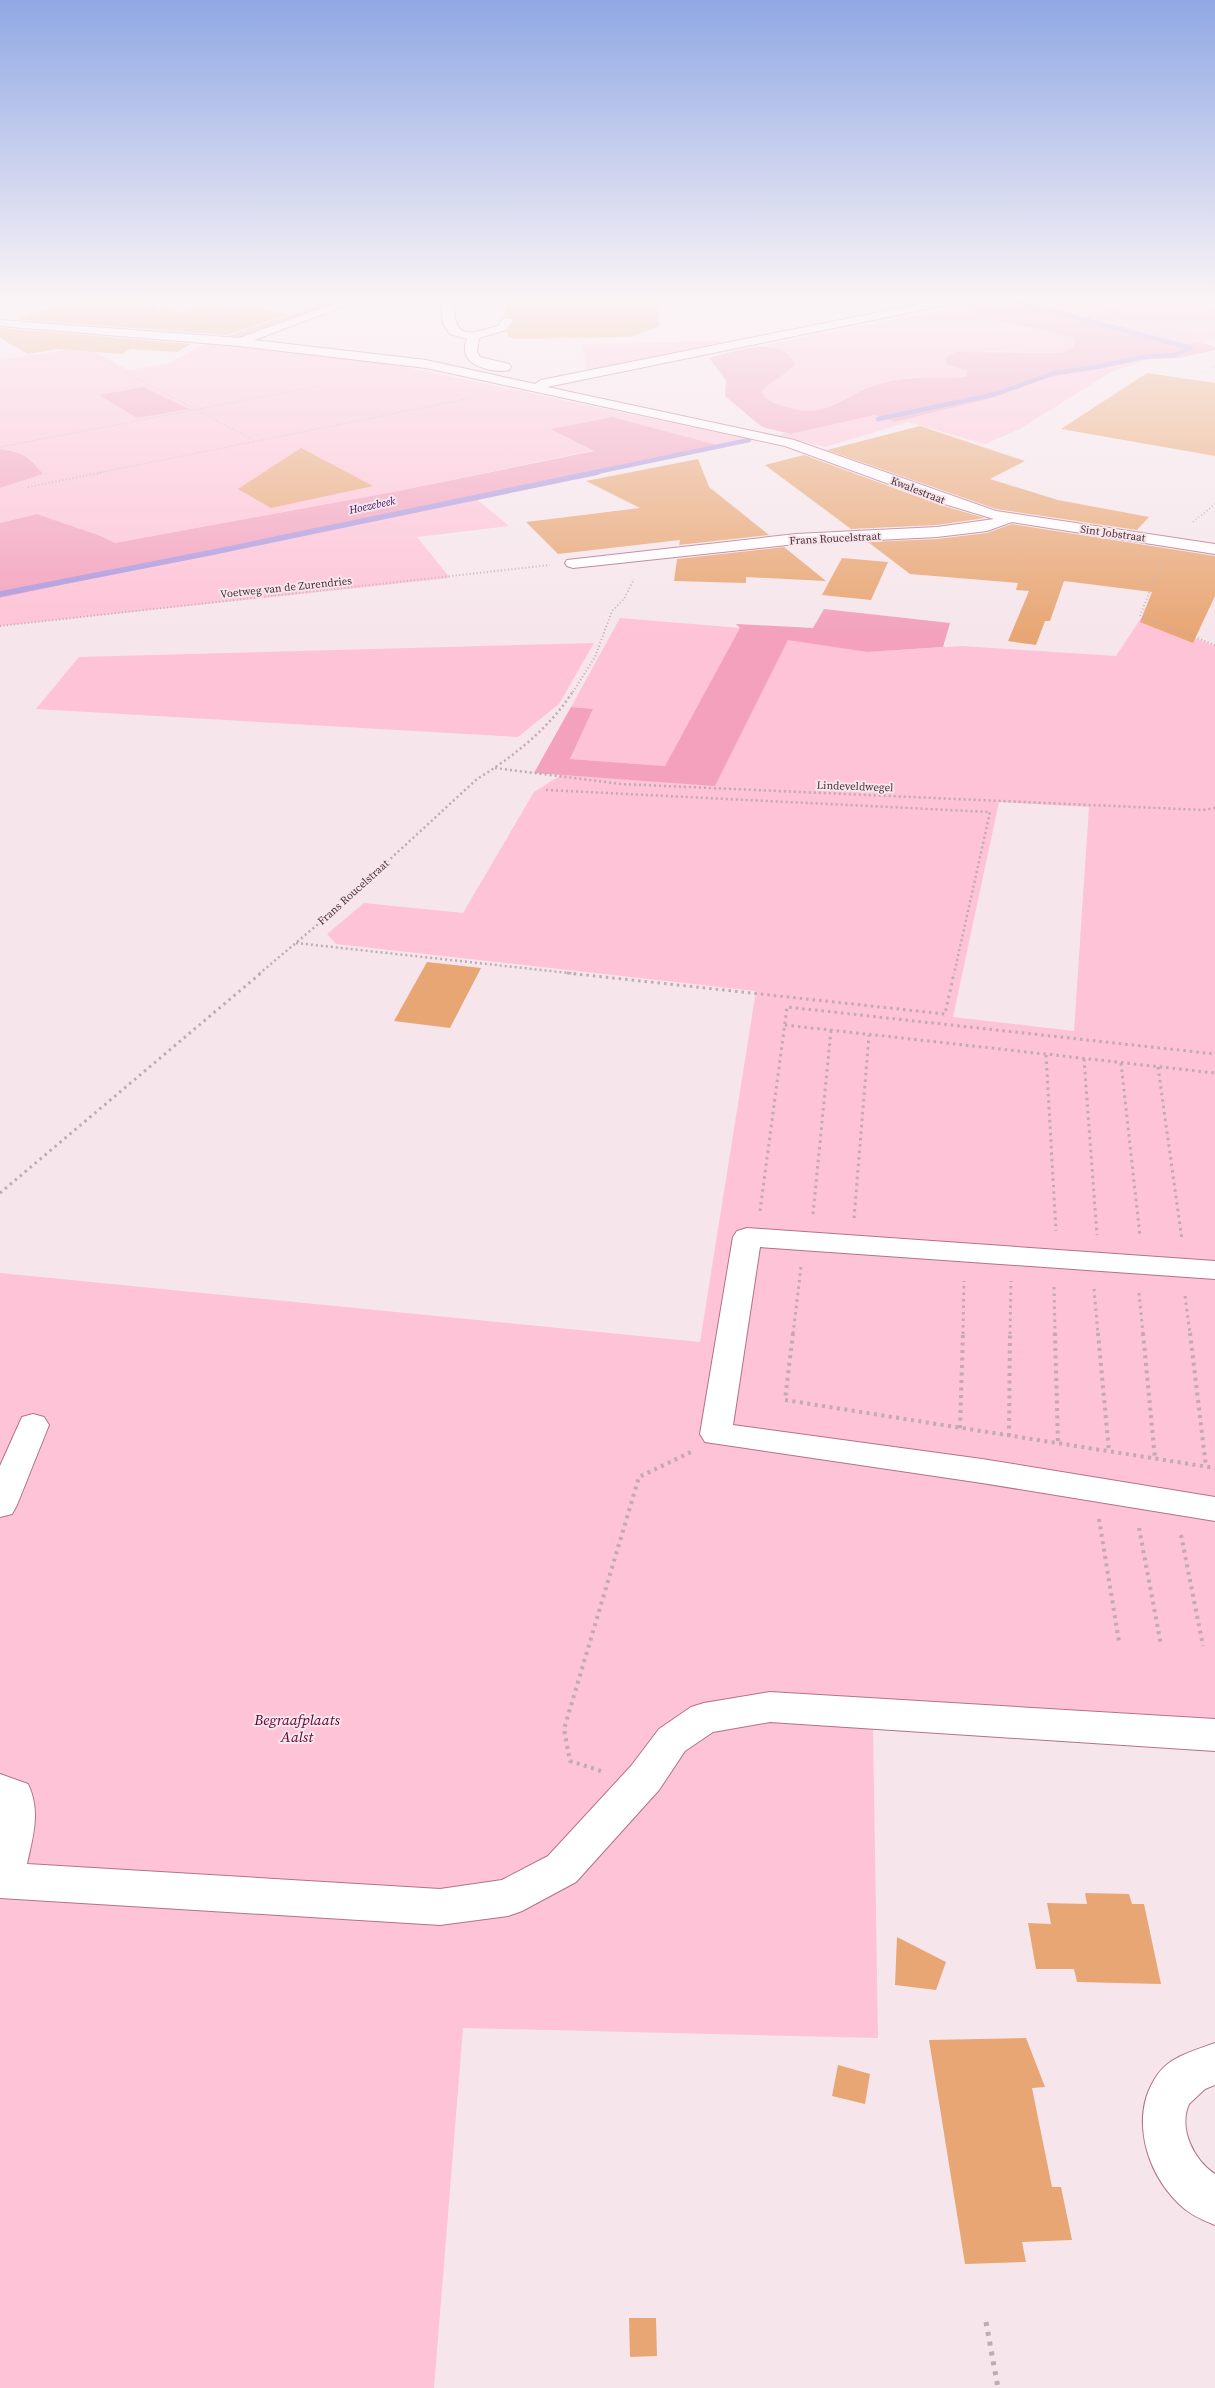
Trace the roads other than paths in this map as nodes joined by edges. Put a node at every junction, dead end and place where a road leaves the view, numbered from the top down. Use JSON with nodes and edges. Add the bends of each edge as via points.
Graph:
{"nodes":[{"id":1,"x":654,"y":412,"type":"edge"},
{"id":2,"x":1011,"y":518,"type":"junction"},
{"id":3,"x":1215,"y":549,"type":"edge"},
{"id":4,"x":573,"y":563,"type":"road end"},
{"id":5,"x":1194,"y":1269,"type":"edge"},
{"id":6,"x":32,"y":1425,"type":"dead end"},
{"id":7,"x":0,"y":1505,"type":"edge"},
{"id":8,"x":1215,"y":1509,"type":"edge"},
{"id":9,"x":1215,"y":1735,"type":"edge"},
{"id":10,"x":0,"y":1791,"type":"edge"},
{"id":11,"x":2,"y":1880,"type":"edge"},
{"id":12,"x":1215,"y":2064,"type":"edge"},
{"id":13,"x":1215,"y":2202,"type":"edge"}],
"edges":[{"from":1,"to":2,"type":"street","name":"Kwalestraat","via":[[789,442],[954,503]]},
{"from":2,"to":3,"type":"street","name":"Sint Jobstraat"},
{"from":2,"to":4,"type":"street","name":"Frans Roucelstraat","via":[[987,526],[937,532],[796,539]]},
{"from":5,"to":8,"type":"street","via":[[747,1237],[716,1434],[982,1471]]},
{"from":6,"to":7,"type":"street"},
{"from":9,"to":11,"type":"street","via":[[770,1707],[704,1718],[672,1740],[562,1870],[508,1898],[440,1907]]},
{"from":10,"to":11,"type":"street","via":[[14,1796],[17,1818]]},
{"from":12,"to":13,"type":"street","via":[[1194,2071],[1172,2091],[1166,2102],[1163,2130],[1166,2144],[1182,2172],[1204,2196]]}]}
